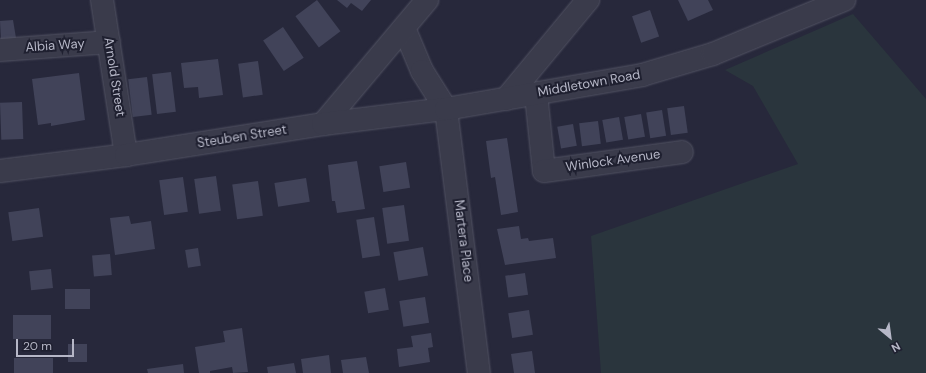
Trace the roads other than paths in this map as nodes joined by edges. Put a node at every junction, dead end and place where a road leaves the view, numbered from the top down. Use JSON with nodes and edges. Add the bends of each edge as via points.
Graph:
{"nodes":[{"id":1,"x":102,"y":0,"type":"edge"},
{"id":2,"x":427,"y":0,"type":"edge"},
{"id":3,"x":588,"y":0,"type":"edge"},
{"id":4,"x":844,"y":0,"type":"edge"},
{"id":5,"x":404,"y":28,"type":"junction"},
{"id":6,"x":109,"y":42,"type":"junction"},
{"id":7,"x":0,"y":50,"type":"edge"},
{"id":8,"x":536,"y":94,"type":"junction"},
{"id":9,"x":506,"y":99,"type":"junction"},
{"id":10,"x":446,"y":109,"type":"junction"},
{"id":11,"x":323,"y":124,"type":"junction"},
{"id":12,"x":682,"y":152,"type":"dead end"},
{"id":13,"x":126,"y":155,"type":"junction"},
{"id":14,"x":0,"y":171,"type":"edge"},
{"id":15,"x":479,"y":373,"type":"edge"}],
"edges":[{"from":1,"to":6,"type":"street","name":"Arnold Street"},
{"from":2,"to":5,"type":"street"},
{"from":3,"to":9,"type":"street"},
{"from":4,"to":8,"type":"street","name":"Middletown Road","via":[[713,54],[642,75]]},
{"from":5,"to":10,"type":"street","via":[[422,71]]},
{"from":5,"to":11,"type":"street"},
{"from":6,"to":7,"type":"street","name":"Albia Way"},
{"from":6,"to":13,"type":"street","name":"Arnold Street"},
{"from":8,"to":9,"type":"street","name":"Middletown Road"},
{"from":8,"to":12,"type":"street","name":"Winlock Avenue","via":[[544,171]]},
{"from":9,"to":10,"type":"street","name":"Middletown Road"},
{"from":10,"to":11,"type":"street","name":"Middletown Road"},
{"from":10,"to":15,"type":"street","name":"Martera Place"},
{"from":11,"to":13,"type":"street","name":"Steuben Street"},
{"from":13,"to":14,"type":"street","name":"Steuben Street"}]}
